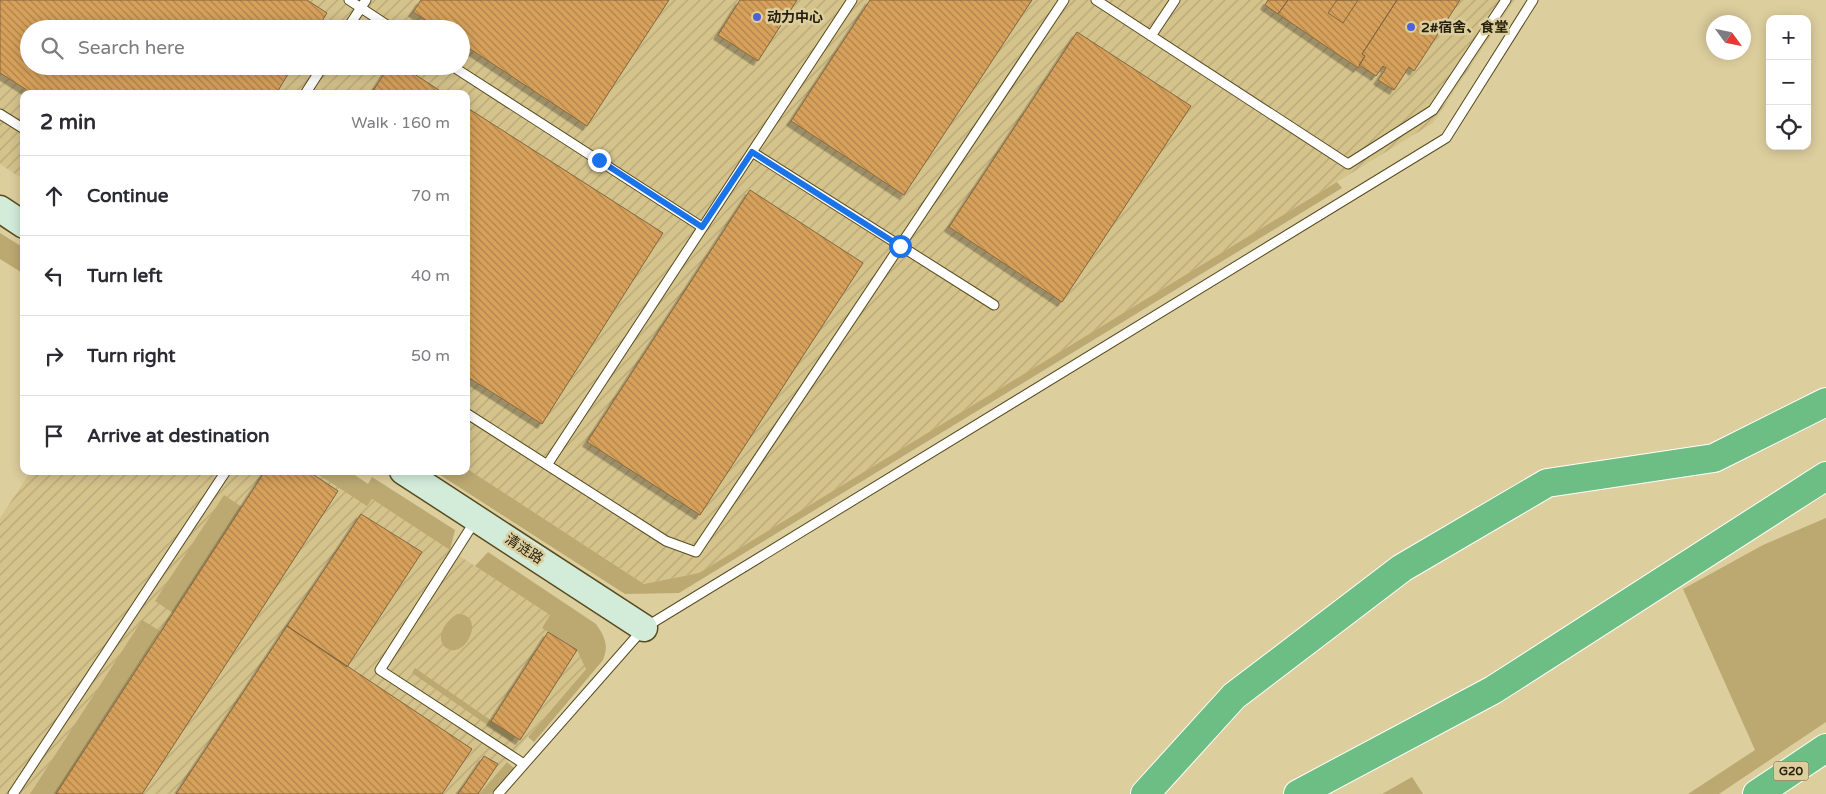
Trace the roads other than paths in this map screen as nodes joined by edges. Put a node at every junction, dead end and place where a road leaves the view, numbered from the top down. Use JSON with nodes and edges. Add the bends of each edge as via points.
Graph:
{"nodes":[{"id":1,"x":348,"y":0,"type":"edge"},
{"id":2,"x":852,"y":0,"type":"edge"},
{"id":3,"x":1064,"y":0,"type":"edge"},
{"id":4,"x":1096,"y":0,"type":"edge"},
{"id":5,"x":1175,"y":0,"type":"edge"},
{"id":6,"x":1506,"y":0,"type":"edge"},
{"id":7,"x":1533,"y":0,"type":"edge"},
{"id":8,"x":363,"y":4,"type":"edge"},
{"id":9,"x":353,"y":20,"type":"edge"},
{"id":10,"x":382,"y":20,"type":"edge"},
{"id":11,"x":1151,"y":36,"type":"junction"},
{"id":12,"x":317,"y":75,"type":"edge"},
{"id":13,"x":466,"y":75,"type":"edge"},
{"id":14,"x":308,"y":90,"type":"edge"},
{"id":15,"x":0,"y":114,"type":"edge"},
{"id":16,"x":20,"y":126,"type":"edge"},
{"id":17,"x":752,"y":152,"type":"junction"},
{"id":18,"x":0,"y":209,"type":"edge"},
{"id":19,"x":20,"y":222,"type":"edge"},
{"id":20,"x":702,"y":227,"type":"junction"},
{"id":21,"x":900,"y":246,"type":"junction"},
{"id":22,"x":994,"y":304,"type":"dead end"},
{"id":23,"x":1826,"y":402,"type":"edge"},
{"id":24,"x":470,"y":416,"type":"edge"},
{"id":25,"x":547,"y":465,"type":"junction"},
{"id":26,"x":223,"y":475,"type":"edge"},
{"id":27,"x":409,"y":475,"type":"edge"},
{"id":28,"x":1826,"y":476,"type":"edge"},
{"id":29,"x":1826,"y":489,"type":"edge"},
{"id":30,"x":1796,"y":494,"type":"junction"},
{"id":31,"x":476,"y":519,"type":"junction"},
{"id":32,"x":644,"y":628,"type":"junction"},
{"id":33,"x":1826,"y":748,"type":"edge"},
{"id":34,"x":524,"y":764,"type":"junction"},
{"id":35,"x":13,"y":794,"type":"edge"},
{"id":36,"x":498,"y":794,"type":"edge"},
{"id":37,"x":1145,"y":794,"type":"edge"},
{"id":38,"x":1298,"y":794,"type":"edge"},
{"id":39,"x":1757,"y":794,"type":"edge"}],
"edges":[{"from":1,"to":8,"type":"lane"},
{"from":2,"to":17,"type":"lane"},
{"from":3,"to":21,"type":"lane"},
{"from":4,"to":11,"type":"lane"},
{"from":5,"to":11,"type":"lane"},
{"from":6,"to":11,"type":"lane","via":[[1433,110],[1348,164]]},
{"from":7,"to":32,"type":"lane","via":[[1446,138]]},
{"from":8,"to":9,"type":"lane"},
{"from":8,"to":10,"type":"lane"},
{"from":12,"to":14,"type":"lane"},
{"from":13,"to":20,"type":"lane"},
{"from":15,"to":16,"type":"lane"},
{"from":17,"to":20,"type":"lane"},
{"from":17,"to":21,"type":"lane"},
{"from":18,"to":19,"type":"street"},
{"from":20,"to":25,"type":"lane"},
{"from":21,"to":22,"type":"lane"},
{"from":21,"to":25,"type":"lane","via":[[696,552],[666,541]]},
{"from":23,"to":37,"type":"highway","via":[[1714,458],[1547,484],[1402,568],[1234,696]]},
{"from":24,"to":25,"type":"lane"},
{"from":26,"to":35,"type":"lane"},
{"from":27,"to":31,"type":"street","name":"清涟路"},
{"from":28,"to":30,"type":"highway"},
{"from":29,"to":30,"type":"highway"},
{"from":30,"to":38,"type":"highway","via":[[1493,690]]},
{"from":31,"to":32,"type":"street","name":"清涟路"},
{"from":31,"to":34,"type":"lane","via":[[380,670]]},
{"from":32,"to":34,"type":"lane"},
{"from":33,"to":39,"type":"highway","number":"G20"},
{"from":34,"to":36,"type":"lane"}]}
